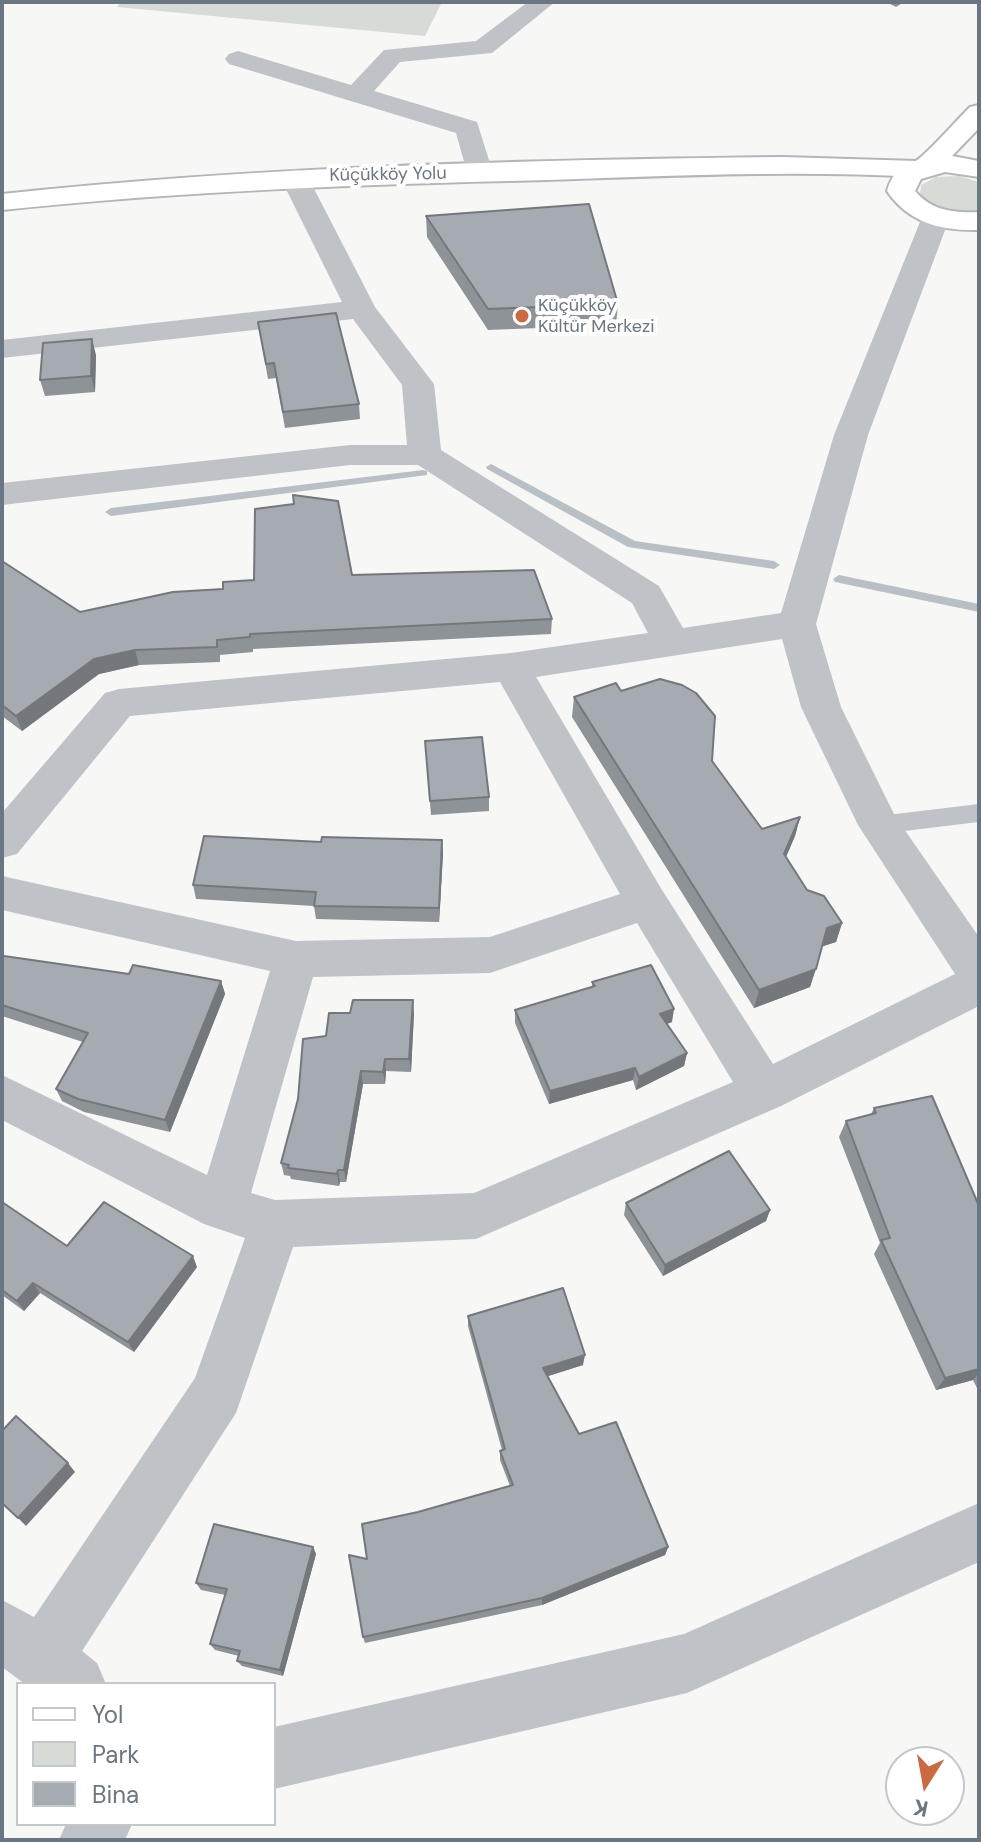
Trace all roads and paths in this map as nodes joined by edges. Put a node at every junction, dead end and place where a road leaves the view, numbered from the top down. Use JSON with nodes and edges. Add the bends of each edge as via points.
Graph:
{"nodes":[{"id":1,"x":543,"y":2,"type":"edge"},
{"id":2,"x":238,"y":59,"type":"dead end"},
{"id":3,"x":357,"y":94,"type":"junction"},
{"id":4,"x":979,"y":113,"type":"edge"},
{"id":5,"x":979,"y":169,"type":"edge"},
{"id":6,"x":479,"y":173,"type":"junction"},
{"id":7,"x":915,"y":176,"type":"junction"},
{"id":8,"x":294,"y":177,"type":"junction"},
{"id":9,"x":2,"y":202,"type":"edge"},
{"id":10,"x":955,"y":220,"type":"edge"},
{"id":11,"x":979,"y":238,"type":"edge"},
{"id":12,"x":361,"y":309,"type":"junction"},
{"id":13,"x":2,"y":349,"type":"edge"},
{"id":14,"x":425,"y":455,"type":"junction"},
{"id":15,"x":2,"y":494,"type":"edge"},
{"id":16,"x":797,"y":624,"type":"junction"},
{"id":17,"x":672,"y":643,"type":"junction"},
{"id":18,"x":511,"y":667,"type":"junction"},
{"id":19,"x":979,"y":813,"type":"edge"},
{"id":20,"x":879,"y":825,"type":"junction"},
{"id":21,"x":2,"y":842,"type":"edge"},
{"id":22,"x":2,"y":893,"type":"edge"},
{"id":23,"x":647,"y":902,"type":"junction"},
{"id":24,"x":296,"y":959,"type":"junction"},
{"id":25,"x":979,"y":973,"type":"edge"},
{"id":26,"x":979,"y":984,"type":"edge"},
{"id":27,"x":764,"y":1091,"type":"junction"},
{"id":28,"x":2,"y":1096,"type":"edge"},
{"id":29,"x":222,"y":1208,"type":"junction"},
{"id":30,"x":275,"y":1224,"type":"junction"},
{"id":31,"x":979,"y":1532,"type":"edge"},
{"id":32,"x":40,"y":1658,"type":"edge"},
{"id":33,"x":276,"y":1758,"type":"edge"}],
"edges":[{"from":1,"to":3,"type":"street","via":[[483,48],[393,55]]},
{"from":2,"to":3,"type":"street"},
{"from":3,"to":6,"type":"street","via":[[468,128]]},
{"from":4,"to":7,"type":"main road"},
{"from":5,"to":7,"type":"main road","name":"Küçükköy Yolu","via":[[956,165]]},
{"from":6,"to":7,"type":"main road","name":"Küçükköy Yolu","via":[[776,166]]},
{"from":6,"to":8,"type":"main road","name":"Küçükköy Yolu"},
{"from":7,"to":10,"type":"main road","via":[[912,206]]},
{"from":8,"to":9,"type":"main road","name":"Küçükköy Yolu"},
{"from":8,"to":12,"type":"street"},
{"from":10,"to":11,"type":"main road"},
{"from":10,"to":16,"type":"street","via":[[851,435]]},
{"from":12,"to":13,"type":"street"},
{"from":12,"to":14,"type":"street","via":[[418,384]]},
{"from":14,"to":15,"type":"street","via":[[350,455]]},
{"from":14,"to":17,"type":"street","via":[[646,595]]},
{"from":16,"to":17,"type":"street"},
{"from":16,"to":20,"type":"street","via":[[821,707]]},
{"from":17,"to":18,"type":"street"},
{"from":18,"to":21,"type":"street","via":[[119,703]]},
{"from":18,"to":23,"type":"street"},
{"from":19,"to":20,"type":"lane"},
{"from":20,"to":25,"type":"street"},
{"from":22,"to":24,"type":"street"},
{"from":23,"to":24,"type":"street","via":[[490,955]]},
{"from":23,"to":27,"type":"street"},
{"from":24,"to":29,"type":"street"},
{"from":26,"to":27,"type":"street"},
{"from":27,"to":30,"type":"street","via":[[476,1216]]},
{"from":28,"to":29,"type":"street"},
{"from":29,"to":30,"type":"street"},
{"from":30,"to":32,"type":"street","via":[[217,1394]]},
{"from":31,"to":33,"type":"street","via":[[687,1663]]}]}
